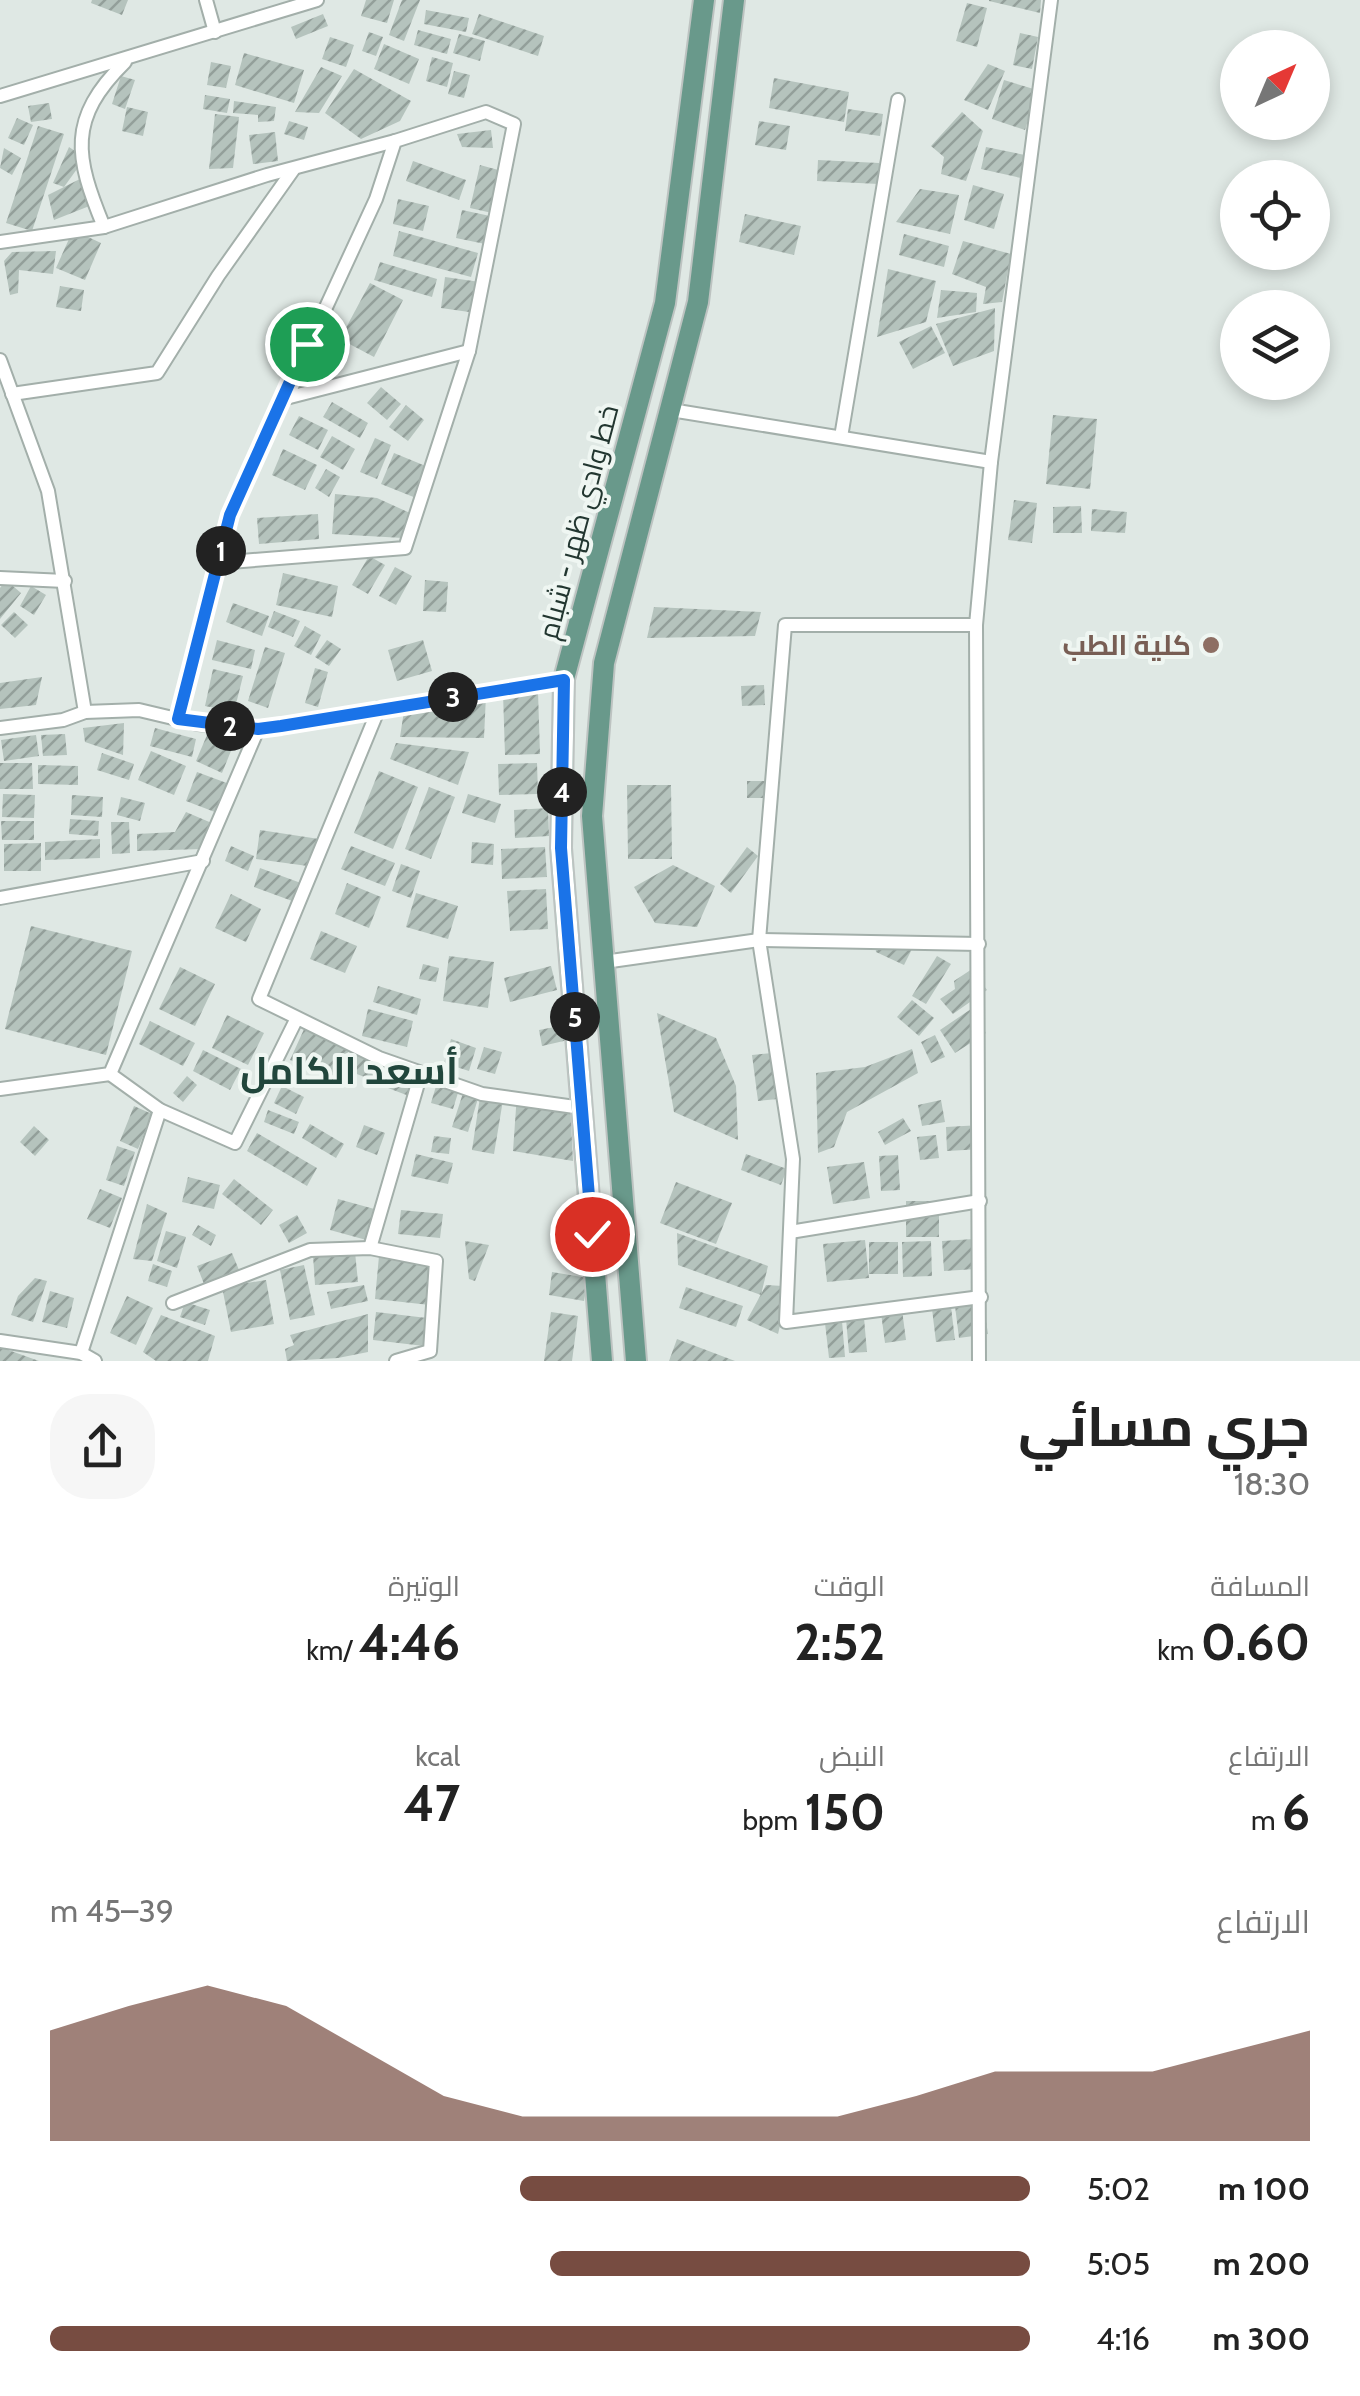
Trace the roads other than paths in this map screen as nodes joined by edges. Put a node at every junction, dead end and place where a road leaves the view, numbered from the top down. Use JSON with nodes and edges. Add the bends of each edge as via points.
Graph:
{"nodes":[{"id":1,"x":206,"y":0,"type":"edge"},
{"id":2,"x":316,"y":0,"type":"edge"},
{"id":3,"x":704,"y":0,"type":"edge"},
{"id":4,"x":734,"y":0,"type":"edge"},
{"id":5,"x":1052,"y":0,"type":"edge"},
{"id":6,"x":215,"y":32,"type":"junction"},
{"id":7,"x":128,"y":60,"type":"junction"},
{"id":8,"x":0,"y":96,"type":"edge"},
{"id":9,"x":898,"y":100,"type":"dead end"},
{"id":10,"x":395,"y":141,"type":"junction"},
{"id":11,"x":292,"y":170,"type":"junction"},
{"id":12,"x":104,"y":226,"type":"junction"},
{"id":13,"x":0,"y":242,"type":"edge"},
{"id":14,"x":469,"y":351,"type":"junction"},
{"id":15,"x":0,"y":360,"type":"edge"},
{"id":16,"x":12,"y":394,"type":"junction"},
{"id":17,"x":282,"y":400,"type":"junction"},
{"id":18,"x":672,"y":410,"type":"junction"},
{"id":19,"x":841,"y":437,"type":"junction"},
{"id":20,"x":991,"y":462,"type":"junction"},
{"id":21,"x":218,"y":564,"type":"junction"},
{"id":22,"x":0,"y":578,"type":"edge"},
{"id":23,"x":64,"y":582,"type":"junction"},
{"id":24,"x":976,"y":625,"type":"junction"},
{"id":25,"x":564,"y":680,"type":"junction"},
{"id":26,"x":378,"y":708,"type":"junction"},
{"id":27,"x":85,"y":712,"type":"junction"},
{"id":28,"x":178,"y":719,"type":"junction"},
{"id":29,"x":0,"y":728,"type":"edge"},
{"id":30,"x":258,"y":729,"type":"junction"},
{"id":31,"x":203,"y":861,"type":"junction"},
{"id":32,"x":0,"y":898,"type":"edge"},
{"id":33,"x":759,"y":940,"type":"junction"},
{"id":34,"x":978,"y":944,"type":"junction"},
{"id":35,"x":604,"y":962,"type":"junction"},
{"id":36,"x":296,"y":1020,"type":"junction"},
{"id":37,"x":421,"y":1072,"type":"junction"},
{"id":38,"x":110,"y":1074,"type":"junction"},
{"id":39,"x":0,"y":1089,"type":"edge"},
{"id":40,"x":582,"y":1108,"type":"junction"},
{"id":41,"x":160,"y":1110,"type":"junction"},
{"id":42,"x":980,"y":1200,"type":"junction"},
{"id":43,"x":790,"y":1232,"type":"junction"},
{"id":44,"x":370,"y":1248,"type":"junction"},
{"id":45,"x":981,"y":1297,"type":"junction"},
{"id":46,"x":173,"y":1304,"type":"dead end"},
{"id":47,"x":0,"y":1342,"type":"edge"},
{"id":48,"x":80,"y":1353,"type":"junction"},
{"id":49,"x":95,"y":1361,"type":"edge"},
{"id":50,"x":396,"y":1361,"type":"edge"},
{"id":51,"x":602,"y":1361,"type":"edge"},
{"id":52,"x":636,"y":1361,"type":"edge"},
{"id":53,"x":980,"y":1361,"type":"edge"}],
"edges":[{"from":1,"to":6,"type":"street"},
{"from":2,"to":6,"type":"street"},
{"from":3,"to":25,"type":"main road","name":"خط وادي ظهر - شبام","via":[[665,303]]},
{"from":4,"to":18,"type":"main road","via":[[698,302]]},
{"from":5,"to":20,"type":"street"},
{"from":6,"to":7,"type":"street"},
{"from":7,"to":8,"type":"street"},
{"from":7,"to":12,"type":"street","via":[[97,95],[81,145],[84,178]]},
{"from":9,"to":19,"type":"street"},
{"from":10,"to":11,"type":"street"},
{"from":10,"to":14,"type":"street","via":[[486,112],[514,124]]},
{"from":10,"to":17,"type":"street","via":[[376,199]]},
{"from":11,"to":12,"type":"street"},
{"from":11,"to":16,"type":"street","via":[[157,373]]},
{"from":12,"to":13,"type":"street"},
{"from":14,"to":17,"type":"street"},
{"from":14,"to":21,"type":"street","via":[[404,548]]},
{"from":15,"to":16,"type":"street"},
{"from":16,"to":23,"type":"street","via":[[48,491]]},
{"from":17,"to":21,"type":"street","via":[[230,515]]},
{"from":18,"to":19,"type":"street"},
{"from":18,"to":35,"type":"main road","via":[[604,663],[592,816]]},
{"from":19,"to":20,"type":"street"},
{"from":20,"to":24,"type":"street"},
{"from":21,"to":28,"type":"street"},
{"from":22,"to":23,"type":"street"},
{"from":23,"to":27,"type":"street"},
{"from":24,"to":33,"type":"street","via":[[785,626]]},
{"from":24,"to":34,"type":"street"},
{"from":25,"to":26,"type":"street"},
{"from":25,"to":40,"type":"main road","name":"خط وادي ظهر - شبام","via":[[561,848]]},
{"from":26,"to":30,"type":"street"},
{"from":26,"to":36,"type":"street","via":[[259,999]]},
{"from":27,"to":28,"type":"street","via":[[139,710]]},
{"from":27,"to":29,"type":"street"},
{"from":28,"to":30,"type":"street"},
{"from":30,"to":31,"type":"street"},
{"from":31,"to":32,"type":"street"},
{"from":31,"to":38,"type":"street"},
{"from":33,"to":34,"type":"street"},
{"from":33,"to":35,"type":"street"},
{"from":33,"to":43,"type":"street","via":[[794,1159]]},
{"from":34,"to":42,"type":"street"},
{"from":35,"to":52,"type":"main road"},
{"from":36,"to":37,"type":"street"},
{"from":36,"to":41,"type":"street","via":[[235,1143]]},
{"from":37,"to":40,"type":"street","via":[[482,1094]]},
{"from":37,"to":44,"type":"street"},
{"from":38,"to":39,"type":"street"},
{"from":38,"to":41,"type":"street"},
{"from":40,"to":51,"type":"main road","name":"خط وادي ظهر - شبام"},
{"from":41,"to":48,"type":"street"},
{"from":42,"to":43,"type":"street"},
{"from":42,"to":45,"type":"street"},
{"from":43,"to":45,"type":"street","via":[[786,1322]]},
{"from":44,"to":46,"type":"street","via":[[310,1250]]},
{"from":44,"to":50,"type":"street","via":[[436,1261],[430,1351]]},
{"from":45,"to":53,"type":"street"},
{"from":47,"to":48,"type":"street"},
{"from":48,"to":49,"type":"street"}]}
